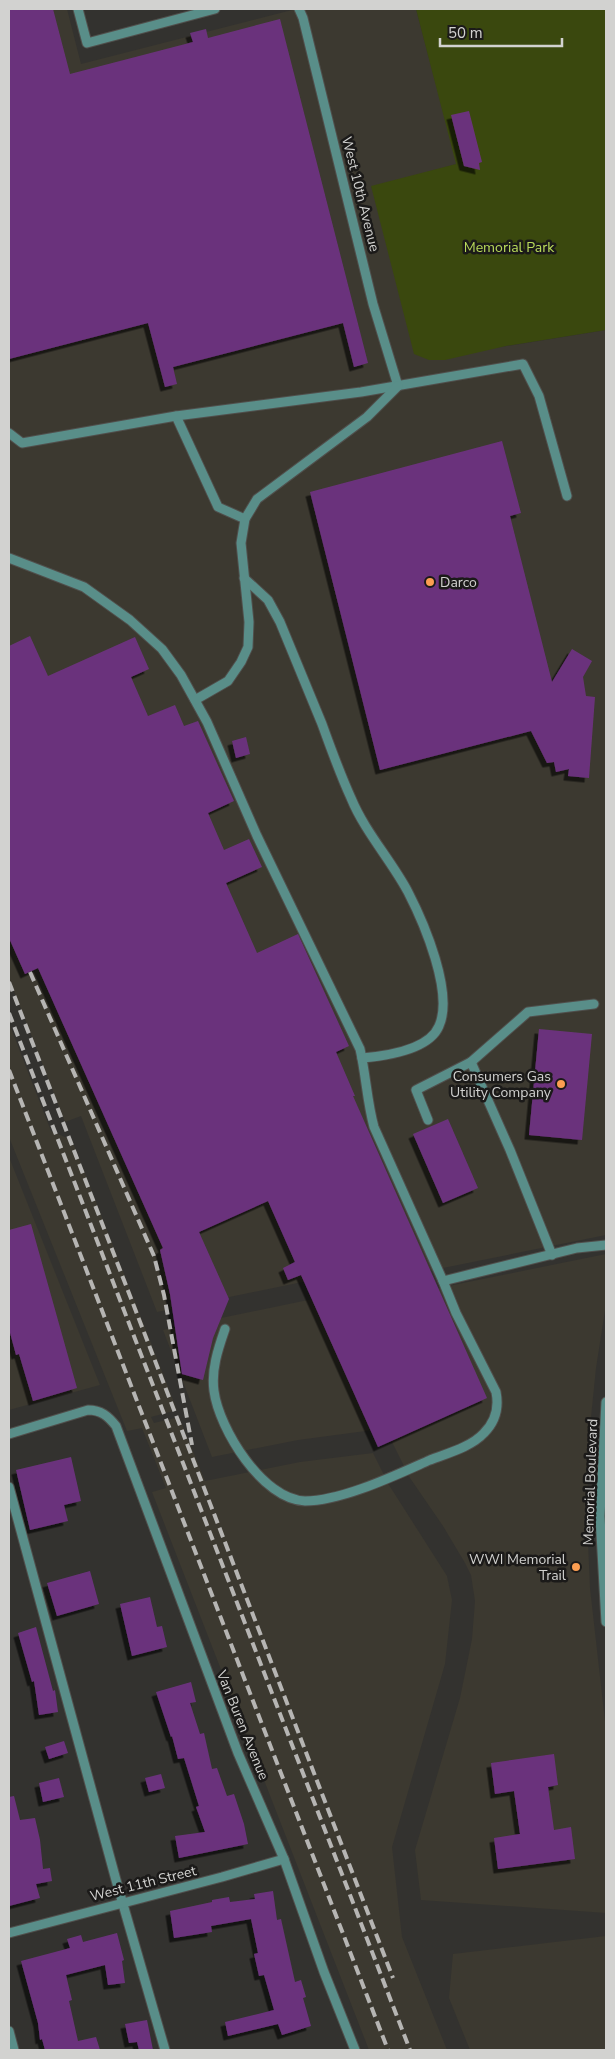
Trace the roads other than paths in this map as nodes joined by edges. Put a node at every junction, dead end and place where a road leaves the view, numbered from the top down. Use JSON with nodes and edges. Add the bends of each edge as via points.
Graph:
{"nodes":[{"id":1,"x":78,"y":9,"type":"edge"},
{"id":2,"x":215,"y":9,"type":"edge"},
{"id":3,"x":299,"y":9,"type":"edge"},
{"id":4,"x":181,"y":13,"type":"edge"},
{"id":5,"x":398,"y":386,"type":"junction"},
{"id":6,"x":176,"y":416,"type":"junction"},
{"id":7,"x":9,"y":432,"type":"edge"},
{"id":8,"x":568,"y":496,"type":"dead end"},
{"id":9,"x":246,"y":519,"type":"junction"},
{"id":10,"x":9,"y":558,"type":"edge"},
{"id":11,"x":244,"y":578,"type":"junction"},
{"id":12,"x":195,"y":700,"type":"junction"},
{"id":13,"x":594,"y":1004,"type":"dead end"},
{"id":14,"x":362,"y":1058,"type":"junction"},
{"id":15,"x":471,"y":1062,"type":"junction"},
{"id":16,"x":428,"y":1120,"type":"dead end"},
{"id":17,"x":606,"y":1245,"type":"edge"},
{"id":18,"x":552,"y":1255,"type":"junction"},
{"id":19,"x":443,"y":1281,"type":"junction"},
{"id":20,"x":225,"y":1329,"type":"dead end"},
{"id":21,"x":606,"y":1402,"type":"edge"},
{"id":22,"x":9,"y":1434,"type":"edge"},
{"id":23,"x":9,"y":1487,"type":"edge"},
{"id":24,"x":606,"y":1622,"type":"edge"},
{"id":25,"x":284,"y":1858,"type":"junction"},
{"id":26,"x":123,"y":1903,"type":"junction"},
{"id":27,"x":9,"y":1933,"type":"edge"},
{"id":28,"x":9,"y":2031,"type":"edge"},
{"id":29,"x":14,"y":2050,"type":"edge"},
{"id":30,"x":165,"y":2050,"type":"edge"},
{"id":31,"x":355,"y":2050,"type":"edge"}],
"edges":[{"from":1,"to":4,"type":"street","via":[[87,43]]},
{"from":2,"to":4,"type":"street"},
{"from":3,"to":5,"type":"street","name":"West 10th Avenue","via":[[373,304]]},
{"from":5,"to":6,"type":"street"},
{"from":5,"to":8,"type":"street","via":[[523,364],[539,396]]},
{"from":5,"to":9,"type":"street","via":[[368,417],[257,499]]},
{"from":6,"to":7,"type":"street","via":[[22,443]]},
{"from":6,"to":9,"type":"street","via":[[218,507]]},
{"from":9,"to":11,"type":"street","via":[[241,543]]},
{"from":10,"to":12,"type":"street","via":[[84,587],[130,620],[162,649],[182,675]]},
{"from":11,"to":12,"type":"street","via":[[248,647],[228,681]]},
{"from":11,"to":14,"type":"street","via":[[268,600],[280,622],[351,800],[408,893],[441,976],[443,1012],[431,1038],[395,1053]]},
{"from":12,"to":14,"type":"street"},
{"from":13,"to":15,"type":"street","via":[[528,1012]]},
{"from":14,"to":19,"type":"street","via":[[374,1127]]},
{"from":15,"to":16,"type":"street","via":[[416,1090]]},
{"from":15,"to":18,"type":"street"},
{"from":17,"to":18,"type":"street"},
{"from":18,"to":19,"type":"street"},
{"from":19,"to":20,"type":"street","via":[[496,1392],[498,1403],[490,1427],[470,1444],[398,1474],[321,1499],[304,1501],[273,1489],[245,1458],[225,1425],[217,1410],[213,1389],[216,1356]]},
{"from":21,"to":24,"type":"street","name":"Memorial Boulevard","via":[[600,1516]]},
{"from":22,"to":25,"type":"street","name":"Van Buren Avenue","via":[[88,1410],[104,1413],[116,1426],[238,1753]]},
{"from":23,"to":26,"type":"street"},
{"from":25,"to":26,"type":"street","name":"West 11th Street"},
{"from":25,"to":31,"type":"street","name":"Van Buren Avenue"},
{"from":26,"to":27,"type":"street","name":"West 11th Street"},
{"from":26,"to":30,"type":"street"},
{"from":28,"to":29,"type":"street"}]}
